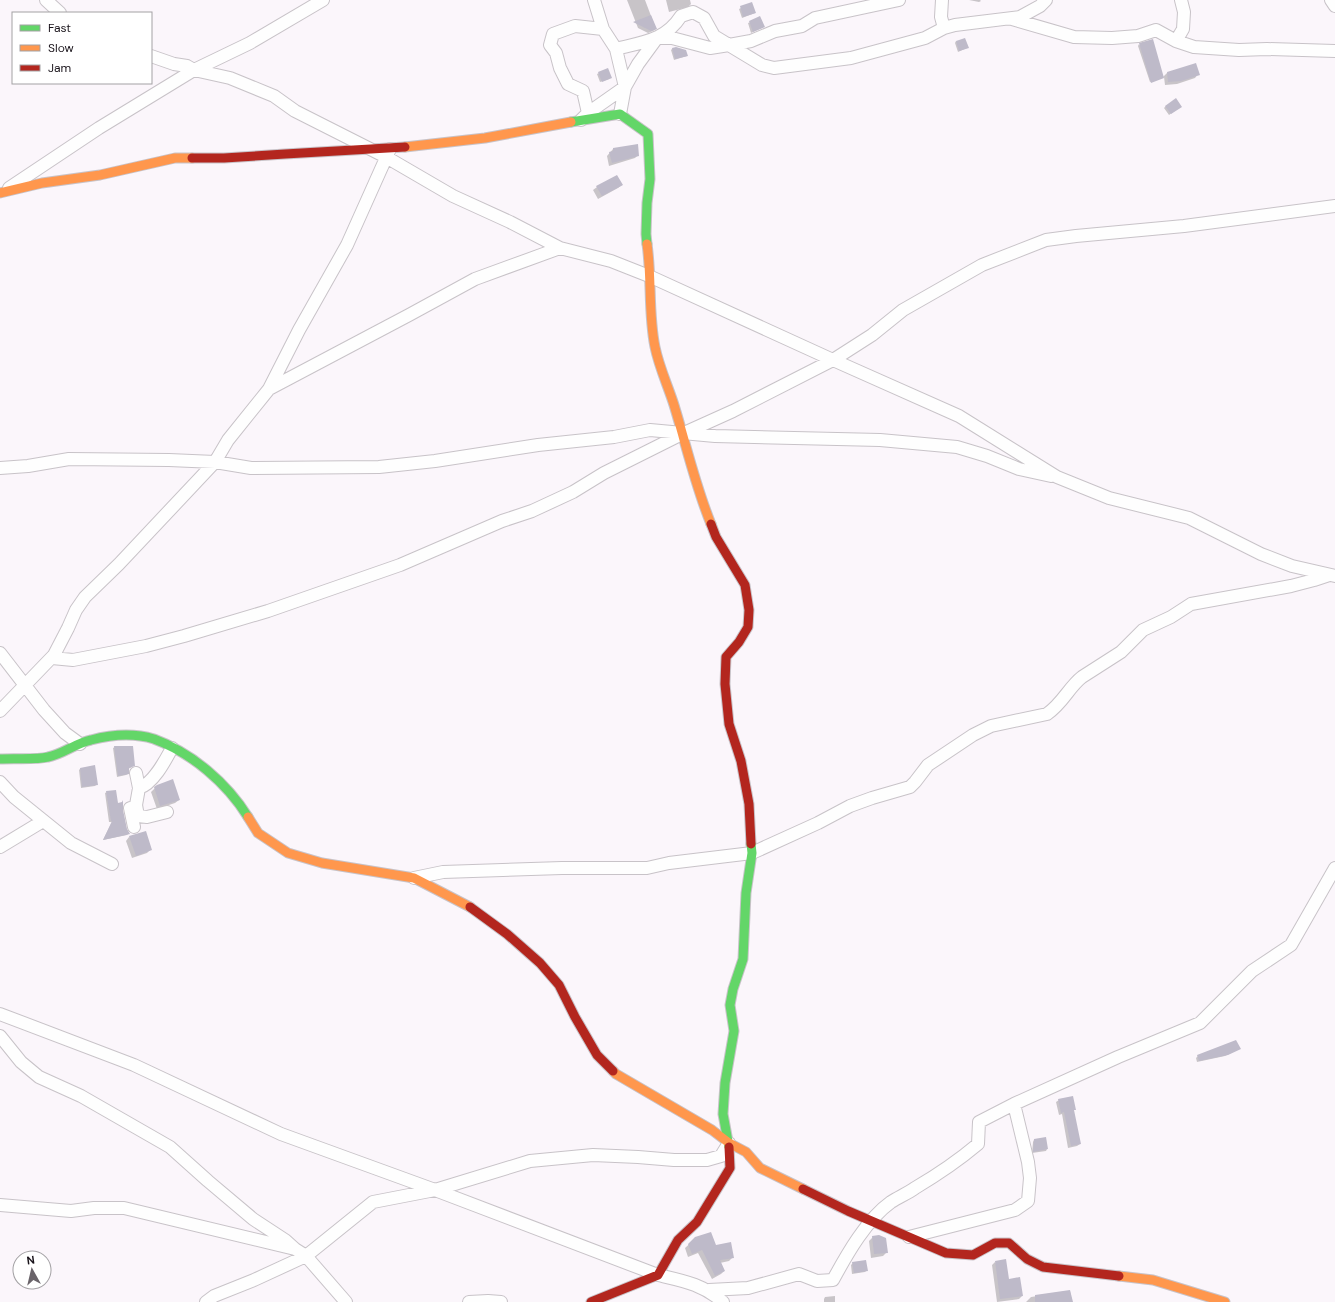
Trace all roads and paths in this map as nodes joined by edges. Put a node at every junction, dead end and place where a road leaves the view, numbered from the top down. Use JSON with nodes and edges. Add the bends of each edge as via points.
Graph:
{"nodes":[{"id":1,"x":46,"y":0,"type":"edge"},
{"id":2,"x":323,"y":0,"type":"edge"},
{"id":3,"x":594,"y":0,"type":"edge"},
{"id":4,"x":899,"y":0,"type":"edge"},
{"id":5,"x":942,"y":0,"type":"edge"},
{"id":6,"x":1046,"y":0,"type":"edge"},
{"id":7,"x":1181,"y":0,"type":"edge"},
{"id":8,"x":1331,"y":0,"type":"edge"},
{"id":9,"x":1335,"y":6,"type":"edge"},
{"id":10,"x":59,"y":12,"type":"edge"},
{"id":11,"x":1009,"y":18,"type":"junction"},
{"id":12,"x":944,"y":28,"type":"junction"},
{"id":13,"x":603,"y":29,"type":"junction"},
{"id":14,"x":657,"y":38,"type":"junction"},
{"id":15,"x":1176,"y":41,"type":"junction"},
{"id":16,"x":729,"y":45,"type":"junction"},
{"id":17,"x":616,"y":49,"type":"junction"},
{"id":18,"x":1335,"y":51,"type":"edge"},
{"id":19,"x":152,"y":56,"type":"edge"},
{"id":20,"x":194,"y":70,"type":"junction"},
{"id":21,"x":625,"y":87,"type":"junction"},
{"id":22,"x":620,"y":114,"type":"junction"},
{"id":23,"x":584,"y":116,"type":"junction"},
{"id":24,"x":372,"y":150,"type":"junction"},
{"id":25,"x":388,"y":152,"type":"junction"},
{"id":26,"x":1,"y":193,"type":"edge"},
{"id":27,"x":1335,"y":206,"type":"edge"},
{"id":28,"x":560,"y":248,"type":"junction"},
{"id":29,"x":649,"y":276,"type":"junction"},
{"id":30,"x":833,"y":360,"type":"junction"},
{"id":31,"x":269,"y":390,"type":"junction"},
{"id":32,"x":682,"y":434,"type":"junction"},
{"id":33,"x":215,"y":462,"type":"junction"},
{"id":34,"x":2,"y":469,"type":"edge"},
{"id":35,"x":1057,"y":477,"type":"junction"},
{"id":36,"x":1332,"y":576,"type":"edge"},
{"id":37,"x":0,"y":653,"type":"edge"},
{"id":38,"x":52,"y":658,"type":"junction"},
{"id":39,"x":25,"y":684,"type":"junction"},
{"id":40,"x":0,"y":711,"type":"edge"},
{"id":41,"x":80,"y":744,"type":"junction"},
{"id":42,"x":172,"y":748,"type":"junction"},
{"id":43,"x":0,"y":759,"type":"edge"},
{"id":44,"x":136,"y":773,"type":"dead end"},
{"id":45,"x":0,"y":782,"type":"edge"},
{"id":46,"x":138,"y":792,"type":"junction"},
{"id":47,"x":166,"y":812,"type":"dead end"},
{"id":48,"x":43,"y":821,"type":"junction"},
{"id":49,"x":134,"y":826,"type":"dead end"},
{"id":50,"x":0,"y":847,"type":"edge"},
{"id":51,"x":752,"y":853,"type":"junction"},
{"id":52,"x":112,"y":864,"type":"dead end"},
{"id":53,"x":1335,"y":868,"type":"edge"},
{"id":54,"x":414,"y":878,"type":"junction"},
{"id":55,"x":0,"y":1014,"type":"edge"},
{"id":56,"x":0,"y":1036,"type":"edge"},
{"id":57,"x":1014,"y":1104,"type":"junction"},
{"id":58,"x":729,"y":1143,"type":"junction"},
{"id":59,"x":436,"y":1190,"type":"junction"},
{"id":60,"x":0,"y":1205,"type":"edge"},
{"id":61,"x":872,"y":1221,"type":"junction"},
{"id":62,"x":909,"y":1237,"type":"junction"},
{"id":63,"x":295,"y":1249,"type":"junction"},
{"id":64,"x":306,"y":1256,"type":"junction"},
{"id":65,"x":658,"y":1275,"type":"junction"},
{"id":66,"x":709,"y":1290,"type":"junction"},
{"id":67,"x":206,"y":1302,"type":"edge"},
{"id":68,"x":346,"y":1302,"type":"edge"},
{"id":69,"x":469,"y":1302,"type":"edge"},
{"id":70,"x":501,"y":1302,"type":"edge"},
{"id":71,"x":591,"y":1302,"type":"edge"},
{"id":72,"x":722,"y":1302,"type":"edge"},
{"id":73,"x":1225,"y":1302,"type":"edge"}],
"edges":[{"from":1,"to":10,"type":"street"},
{"from":2,"to":20,"type":"street","via":[[250,43]]},
{"from":3,"to":13,"type":"street"},
{"from":4,"to":16,"type":"street","via":[[814,18],[802,26]]},
{"from":5,"to":12,"type":"street","via":[[941,17]]},
{"from":6,"to":11,"type":"street","via":[[1020,17]]},
{"from":7,"to":15,"type":"street","via":[[1184,12],[1183,30]]},
{"from":8,"to":9,"type":"street"},
{"from":11,"to":12,"type":"street"},
{"from":11,"to":15,"type":"street","via":[[1074,37],[1138,36],[1156,30]]},
{"from":12,"to":16,"type":"street","via":[[925,38],[851,58],[774,68],[762,65]]},
{"from":13,"to":17,"type":"street"},
{"from":13,"to":23,"type":"street","via":[[575,26],[553,34],[550,45],[556,53],[568,84],[583,91]]},
{"from":14,"to":16,"type":"street","via":[[672,38],[710,48]]},
{"from":14,"to":16,"type":"street","via":[[675,25],[681,16],[693,12],[704,18],[714,36]]},
{"from":14,"to":17,"type":"street"},
{"from":14,"to":21,"type":"street"},
{"from":15,"to":18,"type":"street","via":[[1194,47],[1213,49]]},
{"from":17,"to":21,"type":"street"},
{"from":19,"to":20,"type":"street"},
{"from":20,"to":24,"type":"street","via":[[251,85],[274,96],[312,121]]},
{"from":20,"to":26,"type":"street","via":[[99,128]]},
{"from":21,"to":22,"type":"street"},
{"from":21,"to":23,"type":"street"},
{"from":22,"to":23,"type":"street"},
{"from":22,"to":29,"type":"street","via":[[648,134],[650,179],[646,234]]},
{"from":23,"to":25,"type":"street","via":[[493,137]]},
{"from":24,"to":25,"type":"street"},
{"from":24,"to":26,"type":"street","via":[[212,159],[175,158]]},
{"from":25,"to":28,"type":"street","via":[[453,196]]},
{"from":25,"to":31,"type":"street","via":[[348,245],[299,330]]},
{"from":27,"to":30,"type":"street","via":[[1184,226],[1046,240],[982,265],[949,283],[903,310],[872,335]]},
{"from":28,"to":29,"type":"street","via":[[611,261]]},
{"from":28,"to":31,"type":"street","via":[[474,279]]},
{"from":29,"to":30,"type":"street"},
{"from":29,"to":32,"type":"street","via":[[655,348]]},
{"from":30,"to":32,"type":"street"},
{"from":30,"to":35,"type":"street","via":[[959,416]]},
{"from":31,"to":33,"type":"street","via":[[228,440]]},
{"from":32,"to":33,"type":"street","via":[[650,430],[614,437],[379,467],[251,468]]},
{"from":32,"to":35,"type":"street","via":[[880,440],[957,447],[1042,476]]},
{"from":32,"to":38,"type":"street","via":[[532,511],[502,521],[400,565],[268,612],[146,646],[73,660]]},
{"from":32,"to":51,"type":"street","via":[[703,505],[716,537],[745,585],[749,610],[748,627],[740,642],[726,658],[724,684],[729,724],[741,761],[749,804]]},
{"from":33,"to":34,"type":"street","via":[[68,459]]},
{"from":33,"to":38,"type":"street","via":[[86,597],[76,610]]},
{"from":35,"to":36,"type":"street","via":[[1109,498],[1189,518],[1261,554],[1292,566]]},
{"from":36,"to":51,"type":"street","via":[[1191,604],[1143,630],[1122,652],[1077,681],[1067,695],[1047,714],[991,726],[933,761],[910,787],[850,806]]},
{"from":37,"to":39,"type":"street"},
{"from":38,"to":39,"type":"street"},
{"from":39,"to":40,"type":"street"},
{"from":39,"to":41,"type":"street","via":[[65,733]]},
{"from":41,"to":42,"type":"street","via":[[112,736],[136,736],[154,739]]},
{"from":41,"to":43,"type":"street","via":[[49,757]]},
{"from":42,"to":46,"type":"street","via":[[156,773]]},
{"from":42,"to":54,"type":"street","via":[[187,755],[220,782],[240,804],[258,832],[288,853],[322,863]]},
{"from":44,"to":46,"type":"street"},
{"from":45,"to":48,"type":"street"},
{"from":46,"to":47,"type":"street","via":[[138,816],[147,817]]},
{"from":46,"to":49,"type":"street","via":[[129,802]]},
{"from":48,"to":50,"type":"street"},
{"from":48,"to":52,"type":"street","via":[[71,843]]},
{"from":51,"to":54,"type":"street","via":[[647,868],[443,872]]},
{"from":51,"to":58,"type":"street","via":[[746,893],[743,959],[730,1005],[734,1030],[725,1083],[723,1114]]},
{"from":53,"to":57,"type":"street","via":[[1291,945],[1252,971],[1200,1023]]},
{"from":54,"to":58,"type":"street","via":[[469,906],[540,963],[559,985],[597,1055],[616,1074],[712,1130]]},
{"from":55,"to":59,"type":"street","via":[[134,1065],[280,1134]]},
{"from":56,"to":63,"type":"street","via":[[21,1062],[39,1077],[81,1096],[170,1147],[253,1219]]},
{"from":57,"to":61,"type":"street","via":[[979,1122],[978,1144],[916,1188],[891,1202]]},
{"from":57,"to":62,"type":"street","via":[[1029,1167],[1028,1201],[1014,1210]]},
{"from":58,"to":59,"type":"street","via":[[720,1156],[707,1160],[593,1155],[530,1162]]},
{"from":58,"to":61,"type":"street","via":[[746,1152],[760,1168]]},
{"from":58,"to":65,"type":"street","via":[[730,1168],[697,1222],[678,1240]]},
{"from":59,"to":64,"type":"street","via":[[373,1202]]},
{"from":59,"to":65,"type":"street"},
{"from":60,"to":63,"type":"street","via":[[71,1211],[124,1208]]},
{"from":61,"to":62,"type":"street"},
{"from":61,"to":66,"type":"street","via":[[852,1246],[833,1280],[817,1281],[798,1274],[748,1288]]},
{"from":62,"to":73,"type":"street","via":[[946,1253],[973,1255],[995,1243],[1009,1244],[1027,1259],[1043,1267],[1153,1280]]},
{"from":63,"to":64,"type":"street"},
{"from":64,"to":67,"type":"street","via":[[214,1296]]},
{"from":64,"to":68,"type":"street"},
{"from":65,"to":66,"type":"street","via":[[689,1282]]},
{"from":65,"to":71,"type":"street"},
{"from":66,"to":72,"type":"street"},
{"from":69,"to":70,"type":"street"}]}
